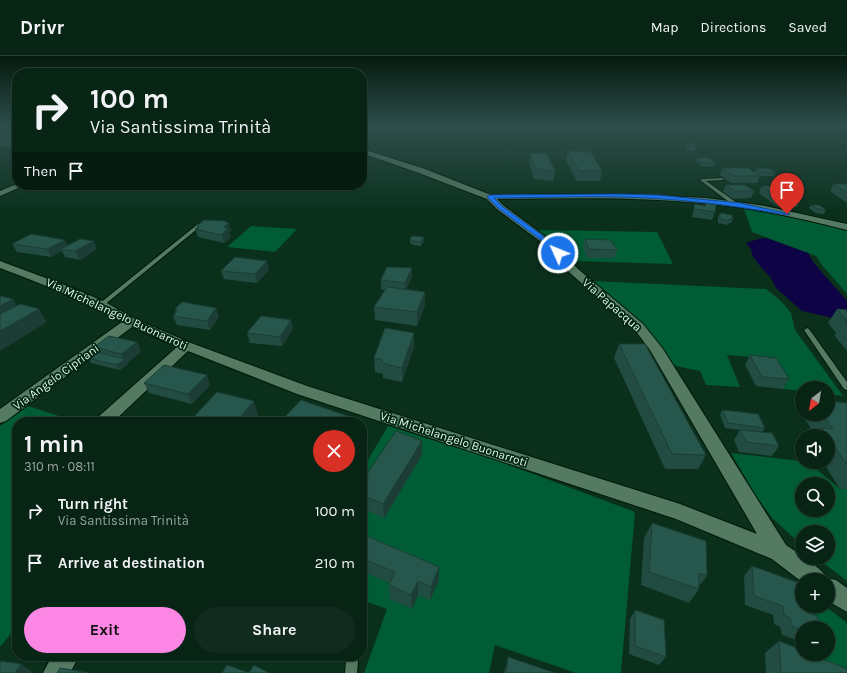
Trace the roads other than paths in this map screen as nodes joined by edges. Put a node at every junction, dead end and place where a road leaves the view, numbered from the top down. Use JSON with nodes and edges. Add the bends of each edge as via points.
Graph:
{"nodes":[{"id":1,"x":373,"y":155,"type":"edge"},
{"id":2,"x":722,"y":180,"type":"dead end"},
{"id":3,"x":12,"y":189,"type":"edge"},
{"id":4,"x":0,"y":194,"type":"edge"},
{"id":5,"x":490,"y":197,"type":"junction"},
{"id":6,"x":735,"y":204,"type":"junction"},
{"id":7,"x":200,"y":225,"type":"edge"},
{"id":8,"x":847,"y":226,"type":"edge"},
{"id":9,"x":0,"y":264,"type":"edge"},
{"id":10,"x":101,"y":305,"type":"junction"},
{"id":11,"x":130,"y":322,"type":"junction"},
{"id":12,"x":807,"y":330,"type":"dead end"},
{"id":13,"x":186,"y":346,"type":"junction"},
{"id":14,"x":847,"y":387,"type":"edge"},
{"id":15,"x":108,"y":417,"type":"edge"},
{"id":16,"x":0,"y":418,"type":"edge"},
{"id":17,"x":779,"y":552,"type":"junction"},
{"id":18,"x":808,"y":573,"type":"edge"},
{"id":19,"x":835,"y":593,"type":"edge"},
{"id":20,"x":847,"y":602,"type":"edge"},
{"id":21,"x":63,"y":661,"type":"edge"},
{"id":22,"x":352,"y":661,"type":"edge"},
{"id":23,"x":55,"y":673,"type":"edge"},
{"id":24,"x":351,"y":673,"type":"edge"}],
"edges":[{"from":1,"to":5,"type":"street","name":"Via Papacqua"},
{"from":2,"to":6,"type":"lane","via":[[702,180]]},
{"from":3,"to":4,"type":"street"},
{"from":5,"to":6,"type":"street","via":[[630,196]]},
{"from":5,"to":17,"type":"street","name":"Via Papacqua","via":[[547,242],[578,275],[644,332]]},
{"from":6,"to":8,"type":"street"},
{"from":7,"to":10,"type":"lane"},
{"from":9,"to":10,"type":"street","name":"Via Michelangelo Buonarroti"},
{"from":10,"to":11,"type":"street","name":"Via Michelangelo Buonarroti"},
{"from":11,"to":13,"type":"street","name":"Via Michelangelo Buonarroti"},
{"from":11,"to":16,"type":"street","name":"Via Angelo Cipriani"},
{"from":12,"to":14,"type":"lane"},
{"from":13,"to":15,"type":"street"},
{"from":13,"to":17,"type":"street","name":"Via Michelangelo Buonarroti","via":[[302,390],[680,512]]},
{"from":17,"to":18,"type":"street","name":"Via Michelangelo Buonarroti"},
{"from":19,"to":20,"type":"street"},
{"from":21,"to":23,"type":"street"},
{"from":22,"to":24,"type":"lane"}]}
